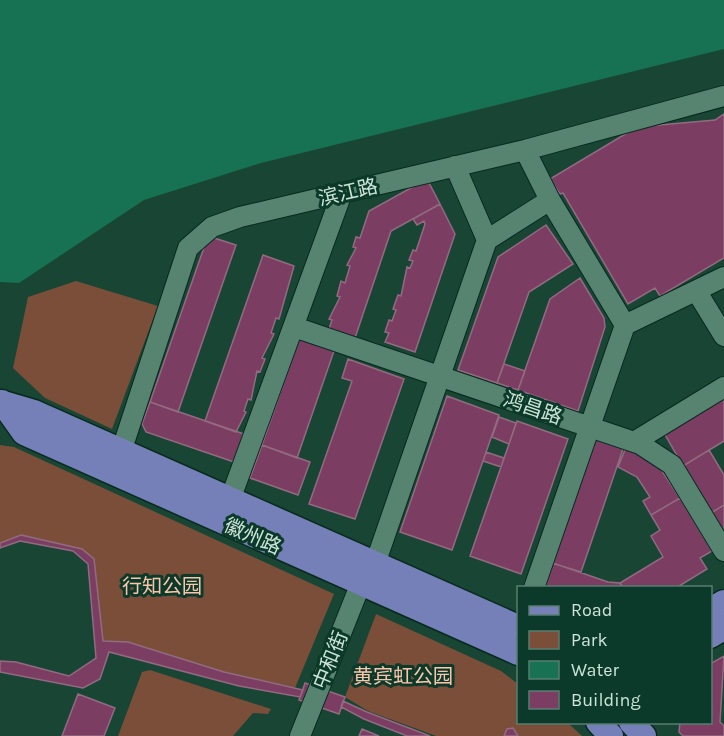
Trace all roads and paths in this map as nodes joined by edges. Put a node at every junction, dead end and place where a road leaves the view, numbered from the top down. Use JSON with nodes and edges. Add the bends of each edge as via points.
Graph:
{"nodes":[{"id":1,"x":724,"y":96,"type":"edge"},
{"id":2,"x":525,"y":150,"type":"junction"},
{"id":3,"x":454,"y":166,"type":"junction"},
{"id":4,"x":342,"y":193,"type":"junction"},
{"id":5,"x":550,"y":200,"type":"junction"},
{"id":6,"x":487,"y":240,"type":"junction"},
{"id":7,"x":724,"y":277,"type":"edge"},
{"id":8,"x":697,"y":292,"type":"junction"},
{"id":9,"x":625,"y":325,"type":"junction"},
{"id":10,"x":294,"y":327,"type":"junction"},
{"id":11,"x":724,"y":336,"type":"edge"},
{"id":12,"x":440,"y":376,"type":"junction"},
{"id":13,"x":724,"y":387,"type":"edge"},
{"id":14,"x":1,"y":400,"type":"edge"},
{"id":15,"x":590,"y":427,"type":"junction"},
{"id":16,"x":634,"y":442,"type":"junction"},
{"id":17,"x":121,"y":452,"type":"junction"},
{"id":18,"x":230,"y":500,"type":"junction"},
{"id":19,"x":724,"y":551,"type":"edge"},
{"id":20,"x":375,"y":564,"type":"junction"},
{"id":21,"x":361,"y":583,"type":"junction"},
{"id":22,"x":535,"y":586,"type":"edge"},
{"id":23,"x":517,"y":626,"type":"edge"},
{"id":24,"x":517,"y":652,"type":"edge"},
{"id":25,"x":599,"y":724,"type":"edge"},
{"id":26,"x":632,"y":724,"type":"edge"},
{"id":27,"x":300,"y":736,"type":"edge"},
{"id":28,"x":611,"y":736,"type":"edge"},
{"id":29,"x":644,"y":736,"type":"edge"}],
"edges":[{"from":1,"to":2,"type":"street","name":"滨江路"},
{"from":2,"to":3,"type":"street","name":"滨江路"},
{"from":2,"to":5,"type":"street"},
{"from":3,"to":4,"type":"street","name":"滨江路"},
{"from":3,"to":6,"type":"street"},
{"from":4,"to":10,"type":"street"},
{"from":4,"to":17,"type":"street","name":"滨江路","via":[[240,218],[212,227],[194,240],[188,248]]},
{"from":5,"to":6,"type":"street"},
{"from":5,"to":9,"type":"street"},
{"from":6,"to":12,"type":"street"},
{"from":7,"to":8,"type":"street"},
{"from":8,"to":9,"type":"street"},
{"from":8,"to":11,"type":"street"},
{"from":9,"to":15,"type":"street"},
{"from":10,"to":12,"type":"street","name":"鸿昌路"},
{"from":10,"to":18,"type":"street"},
{"from":12,"to":15,"type":"street","name":"鸿昌路"},
{"from":12,"to":20,"type":"street"},
{"from":13,"to":16,"type":"street"},
{"from":14,"to":17,"type":"main road","name":"徽州路"},
{"from":14,"to":21,"type":"main road","name":"徽州路","via":[[24,434]]},
{"from":15,"to":16,"type":"street","name":"鸿昌路"},
{"from":15,"to":22,"type":"street"},
{"from":16,"to":19,"type":"street","name":"鸿昌路","via":[[672,465]]},
{"from":17,"to":18,"type":"main road","name":"徽州路"},
{"from":18,"to":20,"type":"main road","name":"徽州路"},
{"from":20,"to":23,"type":"main road","name":"徽州路"},
{"from":21,"to":24,"type":"main road","name":"徽州路"},
{"from":21,"to":27,"type":"street","name":"中和街"},
{"from":25,"to":28,"type":"main road"},
{"from":26,"to":29,"type":"main road"}]}
